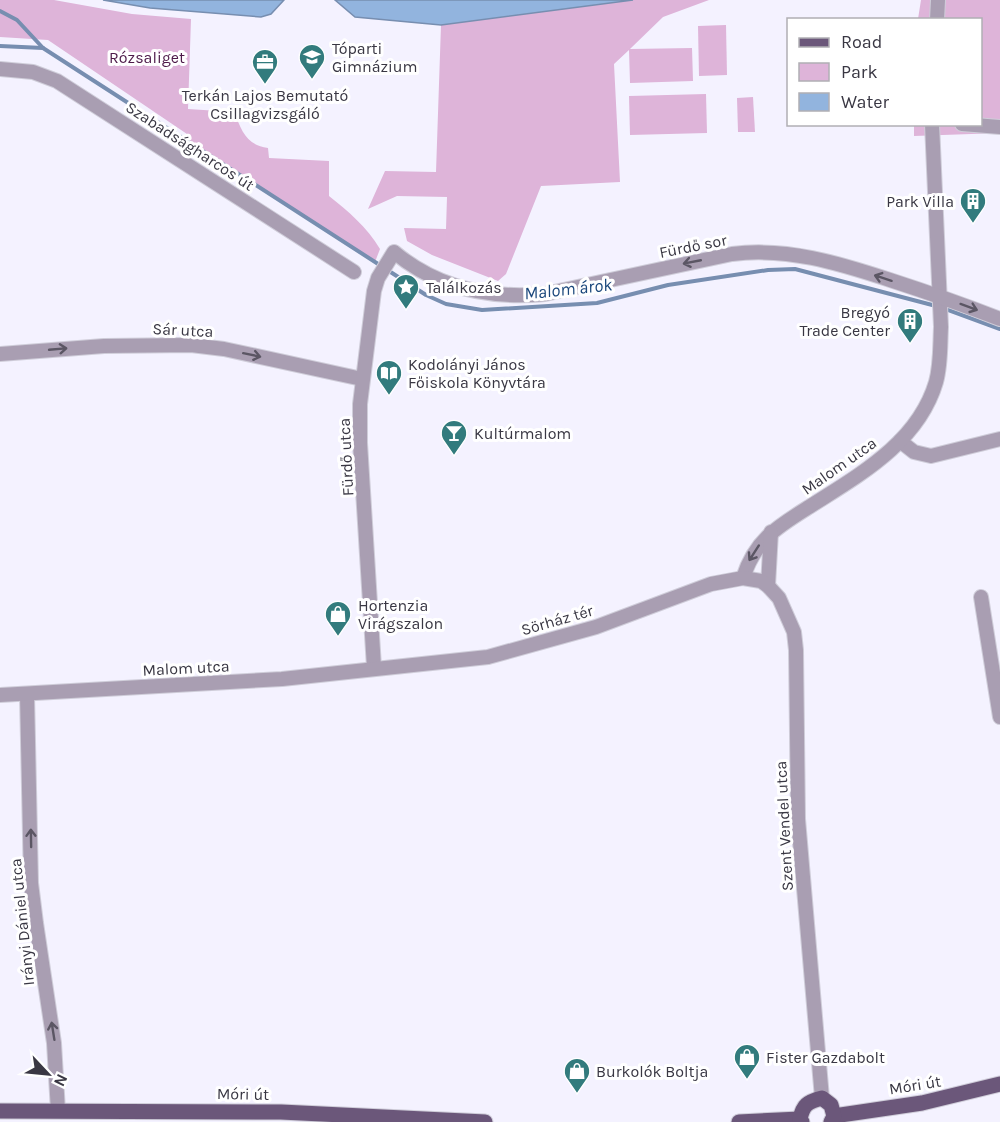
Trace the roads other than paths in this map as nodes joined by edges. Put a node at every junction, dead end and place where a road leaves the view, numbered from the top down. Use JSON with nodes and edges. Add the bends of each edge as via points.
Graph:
{"nodes":[{"id":1,"x":938,"y":0,"type":"edge"},
{"id":2,"x":937,"y":18,"type":"edge"},
{"id":3,"x":0,"y":69,"type":"edge"},
{"id":4,"x":932,"y":126,"type":"edge"},
{"id":5,"x":982,"y":126,"type":"edge"},
{"id":6,"x":1000,"y":127,"type":"edge"},
{"id":7,"x":391,"y":256,"type":"joint"},
{"id":8,"x":354,"y":272,"type":"dead end"},
{"id":9,"x":938,"y":296,"type":"junction"},
{"id":10,"x":1000,"y":319,"type":"edge"},
{"id":11,"x":0,"y":354,"type":"edge"},
{"id":12,"x":362,"y":379,"type":"junction"},
{"id":13,"x":1000,"y":439,"type":"edge"},
{"id":14,"x":900,"y":441,"type":"junction"},
{"id":15,"x":771,"y":532,"type":"junction"},
{"id":16,"x":743,"y":578,"type":"junction"},
{"id":17,"x":768,"y":586,"type":"junction"},
{"id":18,"x":981,"y":597,"type":"dead end"},
{"id":19,"x":995,"y":652,"type":"edge"},
{"id":20,"x":374,"y":667,"type":"junction"},
{"id":21,"x":996,"y":681,"type":"edge"},
{"id":22,"x":0,"y":694,"type":"edge"},
{"id":23,"x":27,"y":694,"type":"junction"},
{"id":24,"x":1000,"y":717,"type":"edge"},
{"id":25,"x":1000,"y":1084,"type":"edge"},
{"id":26,"x":822,"y":1098,"type":"junction"},
{"id":27,"x":0,"y":1111,"type":"edge"},
{"id":28,"x":58,"y":1111,"type":"junction"},
{"id":29,"x":833,"y":1119,"type":"edge"},
{"id":30,"x":801,"y":1121,"type":"edge"},
{"id":31,"x":484,"y":1122,"type":"edge"},
{"id":32,"x":739,"y":1122,"type":"edge"}],
"edges":[{"from":1,"to":2,"type":"street"},
{"from":3,"to":8,"type":"street","name":"Szabadságharcos út","via":[[33,72],[57,81]]},
{"from":4,"to":9,"type":"street","name":"Malom utca"},
{"from":5,"to":6,"type":"street"},
{"from":9,"to":7,"type":"street","name":"Fürdő sor","one_way":true,"via":[[844,265],[794,254],[754,252],[545,294],[497,296],[439,279]]},
{"from":7,"to":12,"type":"street","name":"Fürdő utca","via":[[378,278]]},
{"from":9,"to":10,"type":"street","name":"Fürdő sor","one_way":true},
{"from":9,"to":14,"type":"street","name":"Malom utca","via":[[941,327],[936,380],[923,410]]},
{"from":11,"to":12,"type":"street","name":"Sár utca","one_way":true,"via":[[104,346],[191,345]]},
{"from":12,"to":20,"type":"street","name":"Fürdő utca","via":[[360,443]]},
{"from":13,"to":14,"type":"street","via":[[931,456],[914,452]]},
{"from":14,"to":15,"type":"street","name":"Malom utca","via":[[866,471]]},
{"from":15,"to":16,"type":"street","name":"Malom utca","one_way":true,"via":[[748,560]]},
{"from":15,"to":17,"type":"street"},
{"from":16,"to":17,"type":"street"},
{"from":16,"to":20,"type":"street","name":"Sörház tér","via":[[693,590],[596,627],[488,657]]},
{"from":17,"to":26,"type":"street","name":"Szent Vendel utca","via":[[784,605],[796,650],[798,819]]},
{"from":18,"to":19,"type":"street"},
{"from":19,"to":21,"type":"street"},
{"from":20,"to":23,"type":"street","name":"Malom utca","via":[[282,678]]},
{"from":21,"to":24,"type":"street"},
{"from":22,"to":23,"type":"street","name":"Malom utca"},
{"from":28,"to":23,"type":"street","name":"Irányi Dániel utca","one_way":true,"via":[[54,1043],[32,883]]},
{"from":25,"to":29,"type":"main road","name":"Móri út"},
{"from":26,"to":29,"type":"main road","via":[[831,1105]]},
{"from":26,"to":30,"type":"main road","via":[[809,1101],[802,1108]]},
{"from":27,"to":28,"type":"main road","name":"Móri út"},
{"from":28,"to":31,"type":"main road","name":"Móri út","via":[[281,1112]]},
{"from":30,"to":32,"type":"main road"}]}
